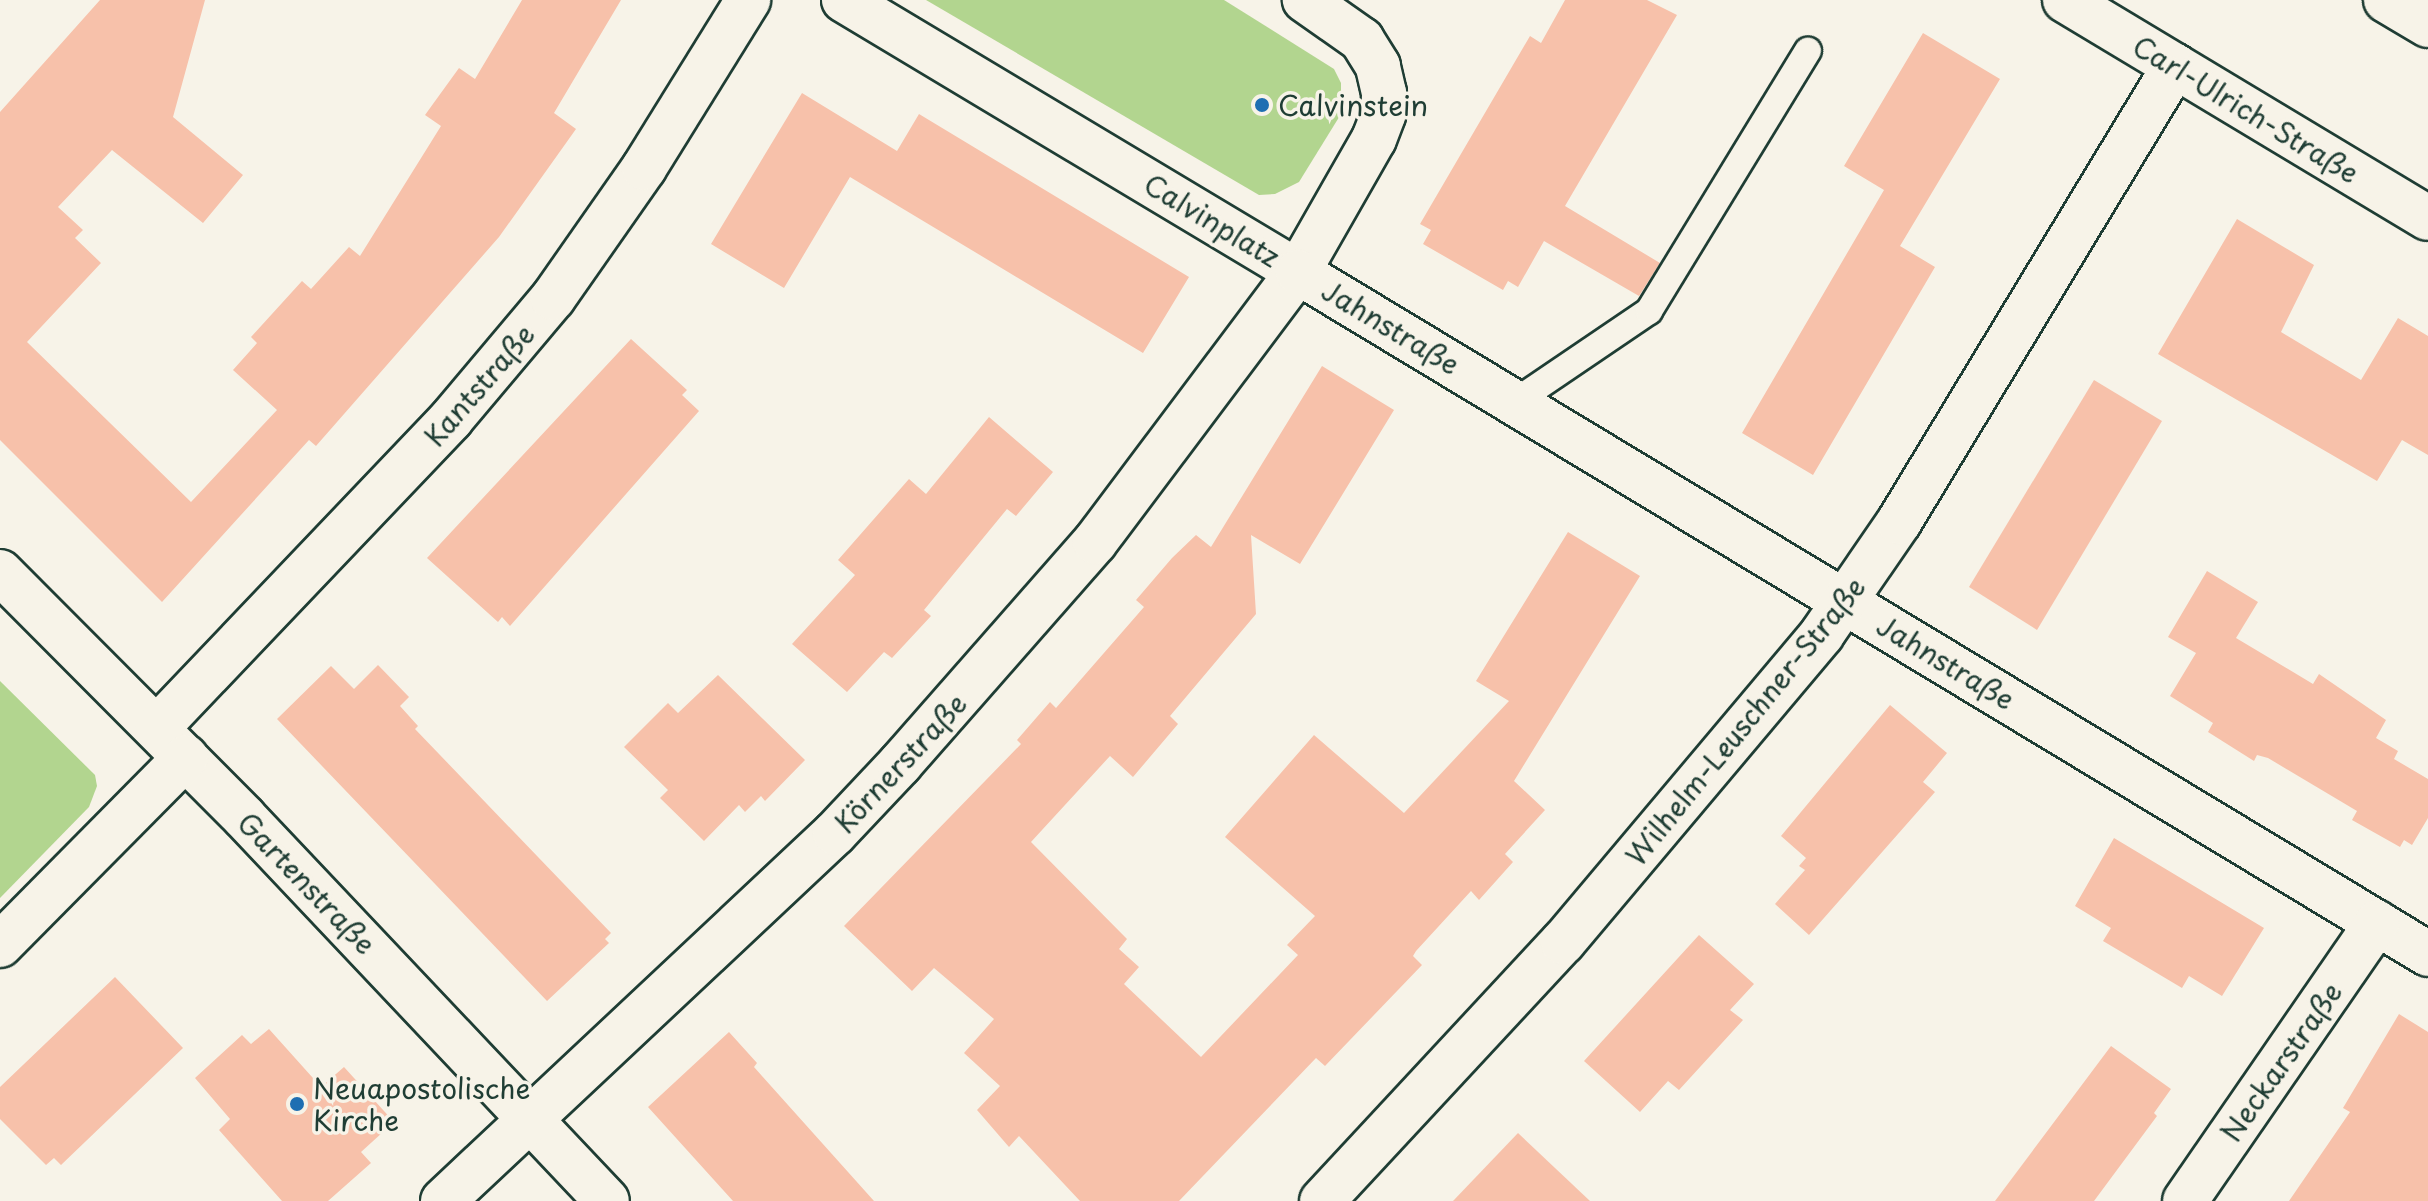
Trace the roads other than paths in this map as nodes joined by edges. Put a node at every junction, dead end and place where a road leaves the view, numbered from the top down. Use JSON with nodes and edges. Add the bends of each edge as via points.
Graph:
{"nodes":[{"id":1,"x":748,"y":0,"type":"edge"},
{"id":2,"x":844,"y":0,"type":"edge"},
{"id":3,"x":1305,"y":0,"type":"edge"},
{"id":4,"x":2065,"y":0,"type":"edge"},
{"id":5,"x":2386,"y":0,"type":"edge"},
{"id":6,"x":2428,"y":25,"type":"edge"},
{"id":7,"x":1808,"y":51,"type":"dead end"},
{"id":8,"x":2175,"y":66,"type":"junction"},
{"id":9,"x":2428,"y":218,"type":"edge"},
{"id":10,"x":1298,"y":272,"type":"junction"},
{"id":11,"x":1515,"y":402,"type":"junction"},
{"id":12,"x":0,"y":572,"type":"edge"},
{"id":13,"x":1846,"y":602,"type":"junction"},
{"id":14,"x":172,"y":742,"type":"junction"},
{"id":15,"x":2377,"y":923,"type":"junction"},
{"id":16,"x":0,"y":945,"type":"edge"},
{"id":17,"x":2428,"y":954,"type":"edge"},
{"id":18,"x":534,"y":1120,"type":"junction"},
{"id":19,"x":443,"y":1201,"type":"edge"},
{"id":20,"x":607,"y":1201,"type":"edge"},
{"id":21,"x":1322,"y":1201,"type":"edge"},
{"id":22,"x":2185,"y":1201,"type":"edge"}],
"edges":[{"from":1,"to":14,"type":"street","name":"Kantstraße","via":[[644,168],[553,298]]},
{"from":2,"to":10,"type":"street","name":"Calvinplatz"},
{"from":3,"to":10,"type":"street","name":"Calvinplatz","via":[[1362,40],[1378,66],[1383,104],[1374,139]]},
{"from":4,"to":8,"type":"street","name":"Carl-Ulrich-Straße"},
{"from":5,"to":6,"type":"street"},
{"from":7,"to":11,"type":"lane","via":[[1649,311]]},
{"from":8,"to":9,"type":"street","name":"Carl-Ulrich-Straße"},
{"from":8,"to":13,"type":"street","name":"Wilhelm-Leuschner-Straße"},
{"from":10,"to":11,"type":"street","name":"Jahnstraße"},
{"from":10,"to":18,"type":"street","name":"Körnerstraße","via":[[1175,441],[965,693],[835,833]]},
{"from":11,"to":13,"type":"street","name":"Jahnstraße"},
{"from":12,"to":14,"type":"street","name":"Gartenstraße"},
{"from":13,"to":15,"type":"street","name":"Jahnstraße"},
{"from":13,"to":21,"type":"street","name":"Wilhelm-Leuschner-Straße","via":[[1563,942]]},
{"from":14,"to":16,"type":"street","name":"Kantstraße"},
{"from":14,"to":18,"type":"street","name":"Gartenstraße"},
{"from":15,"to":17,"type":"street","name":"Jahnstraße"},
{"from":15,"to":22,"type":"street","name":"Neckarstraße"},
{"from":18,"to":19,"type":"street","name":"Körnerstraße"},
{"from":18,"to":20,"type":"street","name":"Gartenstraße"}]}
